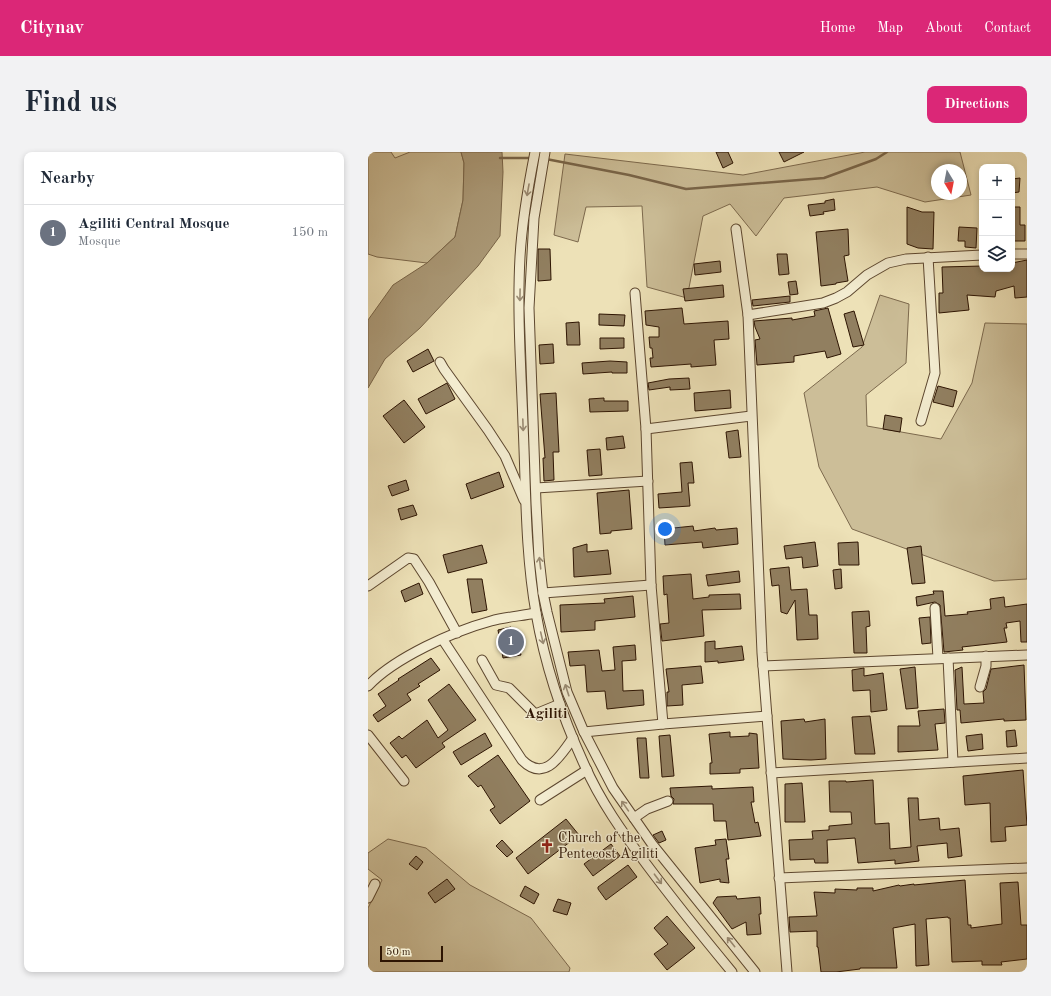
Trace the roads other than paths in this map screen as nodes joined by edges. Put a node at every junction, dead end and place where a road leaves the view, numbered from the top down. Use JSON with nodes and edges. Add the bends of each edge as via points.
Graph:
{"nodes":[{"id":1,"x":535,"y":152,"type":"edge"},
{"id":2,"x":545,"y":152,"type":"edge"},
{"id":3,"x":736,"y":229,"type":"dead end"},
{"id":4,"x":1015,"y":254,"type":"edge"},
{"id":5,"x":1027,"y":254,"type":"edge"},
{"id":6,"x":979,"y":255,"type":"edge"},
{"id":7,"x":928,"y":257,"type":"junction"},
{"id":8,"x":636,"y":293,"type":"dead end"},
{"id":9,"x":748,"y":315,"type":"junction"},
{"id":10,"x":440,"y":362,"type":"dead end"},
{"id":11,"x":751,"y":416,"type":"junction"},
{"id":12,"x":920,"y":421,"type":"dead end"},
{"id":13,"x":646,"y":429,"type":"junction"},
{"id":14,"x":648,"y":481,"type":"junction"},
{"id":15,"x":536,"y":488,"type":"junction"},
{"id":16,"x":527,"y":506,"type":"junction"},
{"id":17,"x":651,"y":585,"type":"junction"},
{"id":18,"x":368,"y":586,"type":"edge"},
{"id":19,"x":544,"y":593,"type":"junction"},
{"id":20,"x":935,"y":608,"type":"dead end"},
{"id":21,"x":536,"y":613,"type":"junction"},
{"id":22,"x":457,"y":633,"type":"junction"},
{"id":23,"x":443,"y":640,"type":"junction"},
{"id":24,"x":1027,"y":655,"type":"edge"},
{"id":25,"x":986,"y":656,"type":"junction"},
{"id":26,"x":938,"y":658,"type":"junction"},
{"id":27,"x":948,"y":658,"type":"junction"},
{"id":28,"x":482,"y":660,"type":"dead end"},
{"id":29,"x":763,"y":666,"type":"junction"},
{"id":30,"x":368,"y":686,"type":"edge"},
{"id":31,"x":980,"y":688,"type":"dead end"},
{"id":32,"x":560,"y":704,"type":"junction"},
{"id":33,"x":767,"y":716,"type":"junction"},
{"id":34,"x":663,"y":724,"type":"junction"},
{"id":35,"x":584,"y":732,"type":"junction"},
{"id":36,"x":368,"y":735,"type":"edge"},
{"id":37,"x":573,"y":738,"type":"junction"},
{"id":38,"x":1027,"y":758,"type":"edge"},
{"id":39,"x":954,"y":762,"type":"junction"},
{"id":40,"x":587,"y":770,"type":"junction"},
{"id":41,"x":771,"y":773,"type":"junction"},
{"id":42,"x":404,"y":781,"type":"dead end"},
{"id":43,"x":540,"y":800,"type":"dead end"},
{"id":44,"x":668,"y":801,"type":"dead end"},
{"id":45,"x":634,"y":818,"type":"junction"},
{"id":46,"x":1027,"y":868,"type":"edge"},
{"id":47,"x":779,"y":878,"type":"junction"},
{"id":48,"x":375,"y":884,"type":"dead end"},
{"id":49,"x":368,"y":898,"type":"edge"},
{"id":50,"x":732,"y":972,"type":"edge"},
{"id":51,"x":755,"y":972,"type":"edge"},
{"id":52,"x":787,"y":972,"type":"edge"}],
"edges":[{"from":1,"to":16,"type":"street","one_way":true,"via":[[523,218],[520,256],[519,320]]},
{"from":2,"to":15,"type":"street","via":[[534,218],[529,308]]},
{"from":3,"to":9,"type":"street"},
{"from":4,"to":5,"type":"street"},
{"from":6,"to":7,"type":"street"},
{"from":7,"to":9,"type":"street","via":[[888,263],[867,275],[847,292],[823,303]]},
{"from":7,"to":12,"type":"street","via":[[935,373]]},
{"from":8,"to":13,"type":"street"},
{"from":9,"to":11,"type":"street"},
{"from":10,"to":16,"type":"street","via":[[505,456]]},
{"from":11,"to":13,"type":"street"},
{"from":11,"to":29,"type":"street"},
{"from":13,"to":14,"type":"street"},
{"from":14,"to":15,"type":"street"},
{"from":14,"to":17,"type":"street"},
{"from":19,"to":15,"type":"street","one_way":true,"via":[[539,558]]},
{"from":16,"to":21,"type":"street","via":[[530,570]]},
{"from":17,"to":19,"type":"street"},
{"from":17,"to":34,"type":"street"},
{"from":18,"to":22,"type":"street","via":[[408,558],[414,559]]},
{"from":35,"to":19,"type":"street","one_way":true,"via":[[567,692]]},
{"from":20,"to":26,"type":"street"},
{"from":21,"to":22,"type":"street","via":[[492,621]]},
{"from":21,"to":32,"type":"street","one_way":true},
{"from":22,"to":23,"type":"street"},
{"from":23,"to":30,"type":"street","via":[[408,656]]},
{"from":23,"to":37,"type":"street","via":[[522,760],[529,766],[538,769],[549,767]]},
{"from":24,"to":25,"type":"street"},
{"from":25,"to":27,"type":"street"},
{"from":25,"to":31,"type":"street"},
{"from":26,"to":27,"type":"street"},
{"from":26,"to":29,"type":"street"},
{"from":27,"to":39,"type":"street"},
{"from":28,"to":32,"type":"street","via":[[496,685],[509,688],[534,713]]},
{"from":29,"to":33,"type":"street"},
{"from":32,"to":37,"type":"street"},
{"from":33,"to":34,"type":"street"},
{"from":33,"to":41,"type":"street"},
{"from":34,"to":35,"type":"street"},
{"from":45,"to":35,"type":"street","one_way":true,"via":[[613,788]]},
{"from":36,"to":42,"type":"street"},
{"from":37,"to":40,"type":"street"},
{"from":38,"to":39,"type":"street"},
{"from":39,"to":41,"type":"street"},
{"from":40,"to":43,"type":"street"},
{"from":40,"to":50,"type":"street","one_way":true,"via":[[604,804],[624,834],[668,894]]},
{"from":41,"to":47,"type":"street"},
{"from":44,"to":45,"type":"street","via":[[647,809]]},
{"from":51,"to":45,"type":"street","one_way":true},
{"from":46,"to":47,"type":"street"},
{"from":47,"to":52,"type":"street"},
{"from":48,"to":49,"type":"street"}]}
